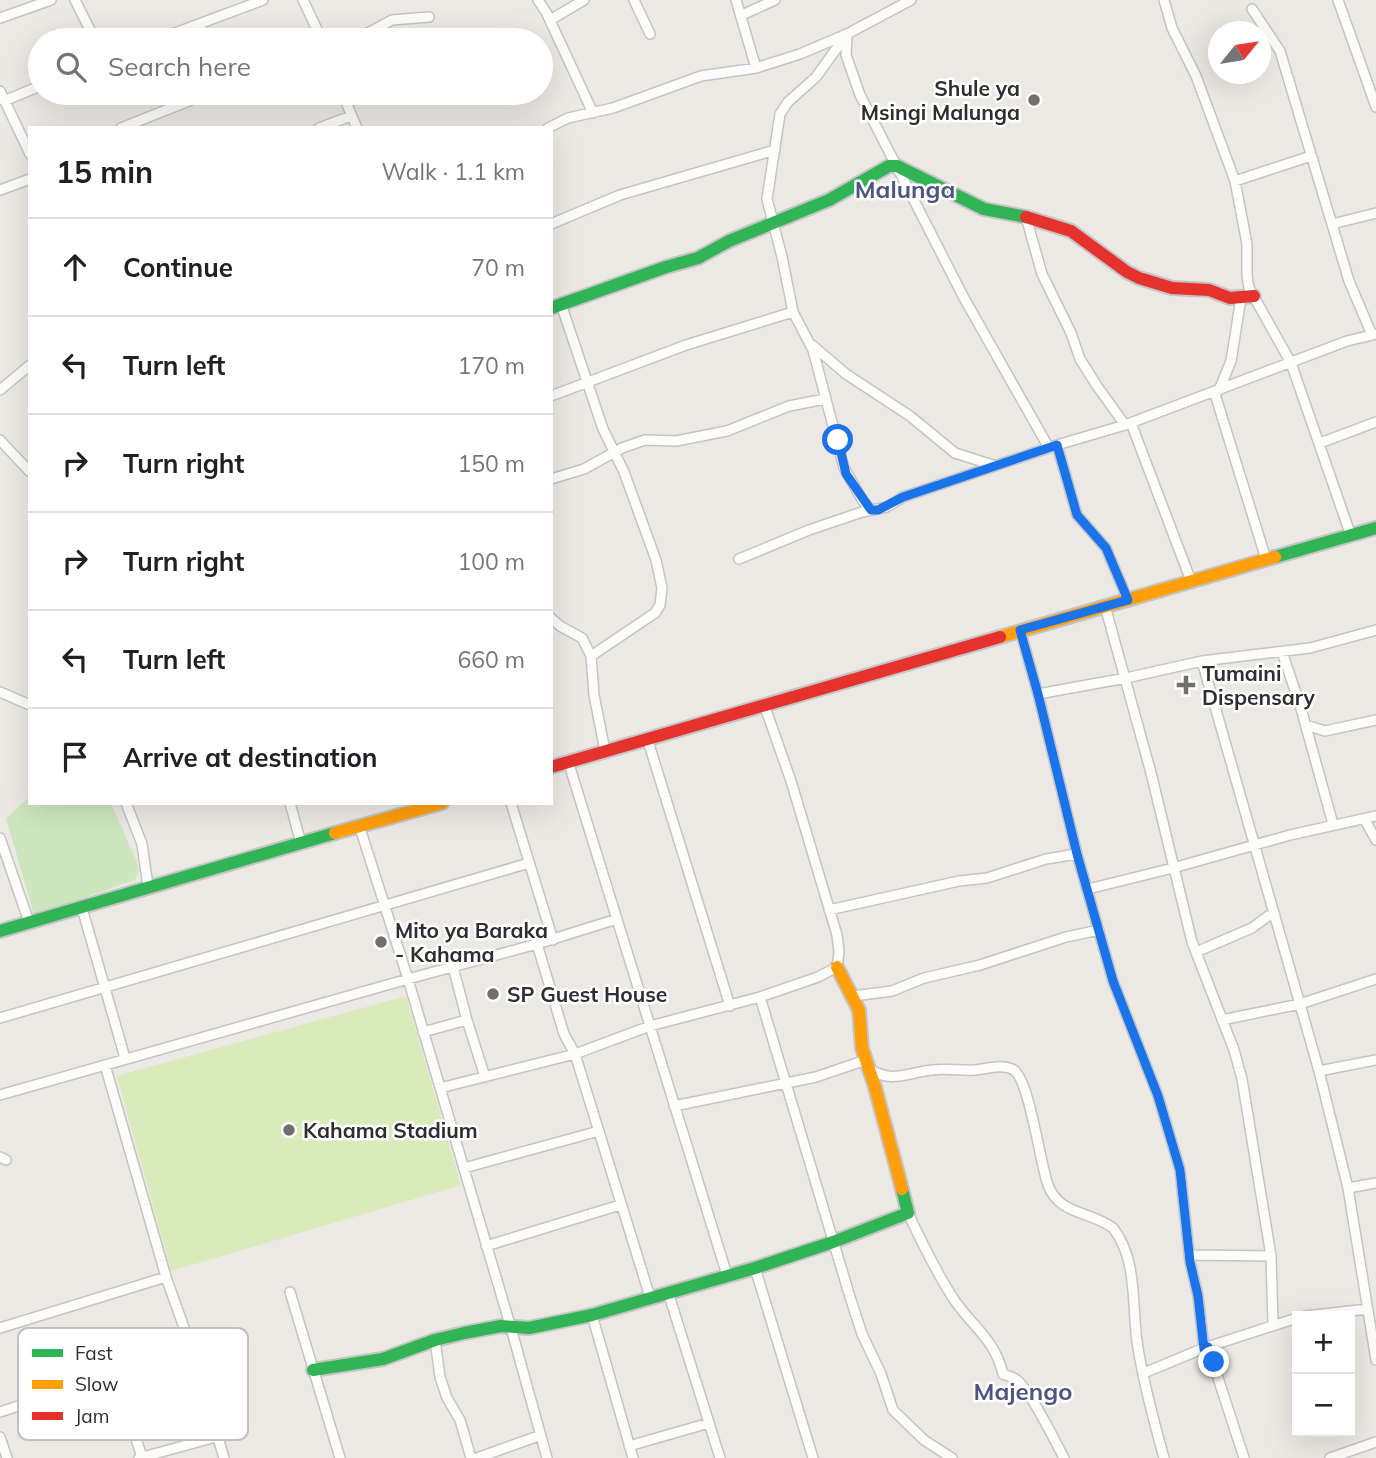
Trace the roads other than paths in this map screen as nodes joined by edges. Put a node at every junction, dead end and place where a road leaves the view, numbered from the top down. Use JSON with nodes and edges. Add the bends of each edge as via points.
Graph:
{"nodes":[{"id":1,"x":51,"y":0,"type":"edge"},
{"id":2,"x":75,"y":0,"type":"edge"},
{"id":3,"x":263,"y":0,"type":"edge"},
{"id":4,"x":303,"y":0,"type":"edge"},
{"id":5,"x":538,"y":0,"type":"edge"},
{"id":6,"x":584,"y":0,"type":"edge"},
{"id":7,"x":634,"y":0,"type":"edge"},
{"id":8,"x":736,"y":0,"type":"edge"},
{"id":9,"x":775,"y":0,"type":"edge"},
{"id":10,"x":911,"y":0,"type":"edge"},
{"id":11,"x":1164,"y":0,"type":"edge"},
{"id":12,"x":1338,"y":0,"type":"edge"},
{"id":13,"x":761,"y":2,"type":"edge"},
{"id":14,"x":1252,"y":9,"type":"dead end"},
{"id":15,"x":742,"y":15,"type":"junction"},
{"id":16,"x":429,"y":17,"type":"dead end"},
{"id":17,"x":0,"y":18,"type":"edge"},
{"id":18,"x":550,"y":20,"type":"junction"},
{"id":19,"x":199,"y":24,"type":"junction"},
{"id":20,"x":89,"y":28,"type":"edge"},
{"id":21,"x":188,"y":28,"type":"edge"},
{"id":22,"x":201,"y":28,"type":"edge"},
{"id":23,"x":316,"y":28,"type":"edge"},
{"id":24,"x":377,"y":28,"type":"edge"},
{"id":25,"x":650,"y":34,"type":"dead end"},
{"id":26,"x":847,"y":34,"type":"junction"},
{"id":27,"x":756,"y":68,"type":"junction"},
{"id":28,"x":0,"y":91,"type":"edge"},
{"id":29,"x":28,"y":91,"type":"edge"},
{"id":30,"x":5,"y":101,"type":"junction"},
{"id":31,"x":182,"y":105,"type":"edge"},
{"id":32,"x":346,"y":105,"type":"edge"},
{"id":33,"x":1376,"y":107,"type":"edge"},
{"id":34,"x":593,"y":113,"type":"junction"},
{"id":35,"x":351,"y":117,"type":"junction"},
{"id":36,"x":136,"y":125,"type":"edge"},
{"id":37,"x":325,"y":126,"type":"edge"},
{"id":38,"x":356,"y":126,"type":"edge"},
{"id":39,"x":552,"y":126,"type":"edge"},
{"id":40,"x":28,"y":150,"type":"edge"},
{"id":41,"x":775,"y":150,"type":"junction"},
{"id":42,"x":1311,"y":156,"type":"junction"},
{"id":43,"x":897,"y":166,"type":"junction"},
{"id":44,"x":28,"y":179,"type":"edge"},
{"id":45,"x":1235,"y":181,"type":"junction"},
{"id":46,"x":0,"y":190,"type":"edge"},
{"id":47,"x":1376,"y":213,"type":"edge"},
{"id":48,"x":1026,"y":217,"type":"junction"},
{"id":49,"x":772,"y":222,"type":"junction"},
{"id":50,"x":553,"y":223,"type":"edge"},
{"id":51,"x":1332,"y":224,"type":"junction"},
{"id":52,"x":1247,"y":297,"type":"junction"},
{"id":53,"x":556,"y":306,"type":"edge"},
{"id":54,"x":793,"y":312,"type":"junction"},
{"id":55,"x":1374,"y":334,"type":"edge"},
{"id":56,"x":811,"y":344,"type":"junction"},
{"id":57,"x":1291,"y":363,"type":"junction"},
{"id":58,"x":28,"y":367,"type":"edge"},
{"id":59,"x":588,"y":383,"type":"junction"},
{"id":60,"x":0,"y":390,"type":"edge"},
{"id":61,"x":1216,"y":390,"type":"junction"},
{"id":62,"x":553,"y":395,"type":"edge"},
{"id":63,"x":825,"y":399,"type":"junction"},
{"id":64,"x":1376,"y":422,"type":"edge"},
{"id":65,"x":1128,"y":424,"type":"junction"},
{"id":66,"x":0,"y":440,"type":"edge"},
{"id":67,"x":1320,"y":443,"type":"junction"},
{"id":68,"x":1053,"y":446,"type":"junction"},
{"id":69,"x":616,"y":451,"type":"junction"},
{"id":70,"x":996,"y":467,"type":"junction"},
{"id":71,"x":28,"y":470,"type":"edge"},
{"id":72,"x":553,"y":478,"type":"edge"},
{"id":73,"x":871,"y":510,"type":"junction"},
{"id":74,"x":1376,"y":528,"type":"edge"},
{"id":75,"x":1351,"y":536,"type":"junction"},
{"id":76,"x":739,"y":559,"type":"dead end"},
{"id":77,"x":1266,"y":559,"type":"junction"},
{"id":78,"x":1191,"y":582,"type":"junction"},
{"id":79,"x":1128,"y":600,"type":"junction"},
{"id":80,"x":1105,"y":606,"type":"junction"},
{"id":81,"x":553,"y":620,"type":"edge"},
{"id":82,"x":1020,"y":630,"type":"junction"},
{"id":83,"x":1376,"y":630,"type":"edge"},
{"id":84,"x":1282,"y":652,"type":"junction"},
{"id":85,"x":591,"y":656,"type":"junction"},
{"id":86,"x":1202,"y":661,"type":"junction"},
{"id":87,"x":1126,"y":678,"type":"junction"},
{"id":88,"x":0,"y":692,"type":"edge"},
{"id":89,"x":1038,"y":694,"type":"junction"},
{"id":90,"x":28,"y":704,"type":"edge"},
{"id":91,"x":765,"y":707,"type":"junction"},
{"id":92,"x":1376,"y":720,"type":"edge"},
{"id":93,"x":1306,"y":725,"type":"junction"},
{"id":94,"x":648,"y":741,"type":"junction"},
{"id":95,"x":605,"y":751,"type":"junction"},
{"id":96,"x":568,"y":761,"type":"junction"},
{"id":97,"x":553,"y":766,"type":"edge"},
{"id":98,"x":127,"y":805,"type":"edge"},
{"id":99,"x":291,"y":805,"type":"edge"},
{"id":100,"x":435,"y":805,"type":"edge"},
{"id":101,"x":512,"y":805,"type":"edge"},
{"id":102,"x":1376,"y":816,"type":"edge"},
{"id":103,"x":1365,"y":820,"type":"junction"},
{"id":104,"x":1333,"y":824,"type":"junction"},
{"id":105,"x":360,"y":828,"type":"junction"},
{"id":106,"x":0,"y":838,"type":"edge"},
{"id":107,"x":1376,"y":840,"type":"edge"},
{"id":108,"x":301,"y":843,"type":"junction"},
{"id":109,"x":1255,"y":846,"type":"junction"},
{"id":110,"x":1077,"y":854,"type":"junction"},
{"id":111,"x":529,"y":863,"type":"junction"},
{"id":112,"x":1173,"y":868,"type":"junction"},
{"id":113,"x":148,"y":886,"type":"junction"},
{"id":114,"x":1088,"y":889,"type":"junction"},
{"id":115,"x":383,"y":906,"type":"junction"},
{"id":116,"x":82,"y":908,"type":"junction"},
{"id":117,"x":829,"y":910,"type":"junction"},
{"id":118,"x":1275,"y":915,"type":"junction"},
{"id":119,"x":617,"y":919,"type":"junction"},
{"id":120,"x":29,"y":922,"type":"junction"},
{"id":121,"x":1099,"y":930,"type":"junction"},
{"id":122,"x":0,"y":931,"type":"edge"},
{"id":123,"x":553,"y":940,"type":"junction"},
{"id":124,"x":537,"y":944,"type":"junction"},
{"id":125,"x":1196,"y":952,"type":"junction"},
{"id":126,"x":453,"y":967,"type":"junction"},
{"id":127,"x":837,"y":967,"type":"junction"},
{"id":128,"x":408,"y":979,"type":"junction"},
{"id":129,"x":1376,"y":979,"type":"edge"},
{"id":130,"x":103,"y":987,"type":"junction"},
{"id":131,"x":853,"y":996,"type":"junction"},
{"id":132,"x":760,"y":997,"type":"junction"},
{"id":133,"x":1300,"y":1004,"type":"junction"},
{"id":134,"x":730,"y":1006,"type":"junction"},
{"id":135,"x":0,"y":1018,"type":"edge"},
{"id":136,"x":467,"y":1020,"type":"junction"},
{"id":137,"x":1222,"y":1020,"type":"junction"},
{"id":138,"x":650,"y":1026,"type":"junction"},
{"id":139,"x":423,"y":1032,"type":"junction"},
{"id":140,"x":575,"y":1054,"type":"junction"},
{"id":141,"x":125,"y":1058,"type":"junction"},
{"id":142,"x":1376,"y":1060,"type":"edge"},
{"id":143,"x":105,"y":1065,"type":"junction"},
{"id":144,"x":868,"y":1065,"type":"junction"},
{"id":145,"x":1319,"y":1071,"type":"junction"},
{"id":146,"x":485,"y":1077,"type":"junction"},
{"id":147,"x":785,"y":1083,"type":"junction"},
{"id":148,"x":440,"y":1088,"type":"junction"},
{"id":149,"x":0,"y":1096,"type":"edge"},
{"id":150,"x":674,"y":1105,"type":"junction"},
{"id":151,"x":599,"y":1131,"type":"junction"},
{"id":152,"x":464,"y":1168,"type":"junction"},
{"id":153,"x":1376,"y":1183,"type":"edge"},
{"id":154,"x":1348,"y":1188,"type":"junction"},
{"id":155,"x":620,"y":1205,"type":"junction"},
{"id":156,"x":908,"y":1213,"type":"junction"},
{"id":157,"x":833,"y":1242,"type":"junction"},
{"id":158,"x":486,"y":1246,"type":"junction"},
{"id":159,"x":1189,"y":1255,"type":"junction"},
{"id":160,"x":1271,"y":1256,"type":"junction"},
{"id":161,"x":755,"y":1268,"type":"junction"},
{"id":162,"x":727,"y":1275,"type":"junction"},
{"id":163,"x":166,"y":1278,"type":"junction"},
{"id":164,"x":290,"y":1292,"type":"dead end"},
{"id":165,"x":667,"y":1292,"type":"junction"},
{"id":166,"x":650,"y":1297,"type":"junction"},
{"id":167,"x":1367,"y":1309,"type":"junction"},
{"id":168,"x":1349,"y":1311,"type":"edge"},
{"id":169,"x":592,"y":1315,"type":"junction"},
{"id":170,"x":1292,"y":1319,"type":"edge"},
{"id":171,"x":1273,"y":1324,"type":"junction"},
{"id":172,"x":0,"y":1328,"type":"edge"},
{"id":173,"x":184,"y":1328,"type":"edge"},
{"id":174,"x":511,"y":1328,"type":"junction"},
{"id":175,"x":435,"y":1340,"type":"junction"},
{"id":176,"x":1206,"y":1348,"type":"junction"},
{"id":177,"x":1376,"y":1360,"type":"edge"},
{"id":178,"x":313,"y":1370,"type":"junction"},
{"id":179,"x":1144,"y":1373,"type":"junction"},
{"id":180,"x":18,"y":1406,"type":"edge"},
{"id":181,"x":0,"y":1412,"type":"edge"},
{"id":182,"x":709,"y":1423,"type":"junction"},
{"id":183,"x":541,"y":1435,"type":"junction"},
{"id":184,"x":0,"y":1437,"type":"edge"},
{"id":185,"x":136,"y":1440,"type":"edge"},
{"id":186,"x":205,"y":1440,"type":"edge"},
{"id":187,"x":217,"y":1440,"type":"edge"},
{"id":188,"x":1376,"y":1442,"type":"edge"},
{"id":189,"x":629,"y":1446,"type":"junction"},
{"id":190,"x":141,"y":1457,"type":"edge"},
{"id":191,"x":7,"y":1458,"type":"edge"},
{"id":192,"x":224,"y":1458,"type":"edge"},
{"id":193,"x":340,"y":1458,"type":"edge"},
{"id":194,"x":471,"y":1458,"type":"edge"},
{"id":195,"x":477,"y":1458,"type":"edge"},
{"id":196,"x":547,"y":1458,"type":"edge"},
{"id":197,"x":633,"y":1458,"type":"edge"},
{"id":198,"x":720,"y":1458,"type":"edge"},
{"id":199,"x":813,"y":1458,"type":"edge"},
{"id":200,"x":952,"y":1458,"type":"edge"},
{"id":201,"x":1064,"y":1458,"type":"edge"},
{"id":202,"x":1164,"y":1458,"type":"edge"},
{"id":203,"x":1244,"y":1458,"type":"edge"},
{"id":204,"x":1330,"y":1458,"type":"edge"}],
"edges":[{"from":1,"to":17,"type":"street"},
{"from":2,"to":20,"type":"street"},
{"from":3,"to":19,"type":"street"},
{"from":4,"to":23,"type":"street"},
{"from":5,"to":18,"type":"street"},
{"from":6,"to":18,"type":"street"},
{"from":7,"to":25,"type":"street"},
{"from":8,"to":15,"type":"street"},
{"from":9,"to":13,"type":"street"},
{"from":10,"to":26,"type":"street"},
{"from":11,"to":45,"type":"street"},
{"from":12,"to":33,"type":"street"},
{"from":13,"to":15,"type":"street"},
{"from":14,"to":42,"type":"street","via":[[1280,51]]},
{"from":15,"to":27,"type":"street"},
{"from":16,"to":24,"type":"street","via":[[392,20]]},
{"from":18,"to":34,"type":"street"},
{"from":19,"to":21,"type":"street"},
{"from":19,"to":22,"type":"street"},
{"from":26,"to":27,"type":"street"},
{"from":26,"to":41,"type":"street","via":[[816,77],[782,110]]},
{"from":26,"to":43,"type":"street","via":[[846,55],[860,94]]},
{"from":27,"to":34,"type":"street","via":[[701,76]]},
{"from":28,"to":30,"type":"street"},
{"from":29,"to":30,"type":"street"},
{"from":30,"to":40,"type":"street"},
{"from":31,"to":36,"type":"street"},
{"from":32,"to":35,"type":"street"},
{"from":34,"to":39,"type":"street"},
{"from":35,"to":37,"type":"street"},
{"from":35,"to":38,"type":"street"},
{"from":41,"to":49,"type":"street","via":[[766,190]]},
{"from":41,"to":50,"type":"street","via":[[620,195]]},
{"from":42,"to":45,"type":"street"},
{"from":42,"to":51,"type":"street"},
{"from":43,"to":48,"type":"street","via":[[984,209]]},
{"from":43,"to":49,"type":"street"},
{"from":43,"to":68,"type":"street","via":[[964,298]]},
{"from":44,"to":46,"type":"street"},
{"from":45,"to":52,"type":"street","via":[[1247,244]]},
{"from":47,"to":51,"type":"street"},
{"from":48,"to":52,"type":"street","via":[[1071,231],[1139,278],[1172,288]]},
{"from":48,"to":65,"type":"street","via":[[1042,274],[1080,359]]},
{"from":49,"to":53,"type":"street","via":[[692,261]]},
{"from":49,"to":54,"type":"street"},
{"from":51,"to":55,"type":"street","via":[[1349,281]]},
{"from":52,"to":57,"type":"street"},
{"from":52,"to":61,"type":"street","via":[[1230,366]]},
{"from":53,"to":59,"type":"street"},
{"from":54,"to":56,"type":"street"},
{"from":54,"to":59,"type":"street","via":[[686,345]]},
{"from":55,"to":57,"type":"street"},
{"from":56,"to":63,"type":"street"},
{"from":56,"to":70,"type":"street","via":[[955,453]]},
{"from":57,"to":61,"type":"street"},
{"from":57,"to":67,"type":"street"},
{"from":58,"to":60,"type":"street"},
{"from":59,"to":62,"type":"street"},
{"from":59,"to":69,"type":"street","via":[[603,429]]},
{"from":61,"to":65,"type":"street"},
{"from":61,"to":77,"type":"street"},
{"from":63,"to":69,"type":"street","via":[[789,406],[727,431],[676,441],[645,440]]},
{"from":63,"to":73,"type":"street","via":[[846,474]]},
{"from":64,"to":67,"type":"street"},
{"from":65,"to":68,"type":"street"},
{"from":65,"to":78,"type":"street"},
{"from":66,"to":71,"type":"street"},
{"from":67,"to":75,"type":"street"},
{"from":68,"to":70,"type":"street"},
{"from":68,"to":79,"type":"street","via":[[1077,515],[1106,548]]},
{"from":69,"to":72,"type":"street","via":[[593,466]]},
{"from":69,"to":85,"type":"street","via":[[648,534],[662,596],[644,622]]},
{"from":70,"to":73,"type":"street"},
{"from":73,"to":76,"type":"street"},
{"from":74,"to":75,"type":"street"},
{"from":75,"to":77,"type":"street"},
{"from":77,"to":78,"type":"street"},
{"from":78,"to":79,"type":"street"},
{"from":79,"to":80,"type":"street"},
{"from":80,"to":82,"type":"street"},
{"from":80,"to":87,"type":"street"},
{"from":81,"to":85,"type":"street","via":[[582,638]]},
{"from":82,"to":89,"type":"street"},
{"from":82,"to":91,"type":"street"},
{"from":83,"to":84,"type":"street"},
{"from":84,"to":86,"type":"street"},
{"from":84,"to":93,"type":"street"},
{"from":85,"to":95,"type":"street"},
{"from":86,"to":87,"type":"street"},
{"from":86,"to":109,"type":"street"},
{"from":87,"to":89,"type":"street"},
{"from":87,"to":112,"type":"street"},
{"from":88,"to":90,"type":"street"},
{"from":89,"to":110,"type":"street"},
{"from":91,"to":94,"type":"street"},
{"from":91,"to":117,"type":"street"},
{"from":92,"to":93,"type":"street","via":[[1325,731]]},
{"from":93,"to":104,"type":"street"},
{"from":94,"to":95,"type":"street"},
{"from":94,"to":134,"type":"street"},
{"from":95,"to":96,"type":"street"},
{"from":96,"to":97,"type":"street"},
{"from":96,"to":119,"type":"street"},
{"from":98,"to":113,"type":"street","via":[[142,844]]},
{"from":99,"to":108,"type":"street"},
{"from":100,"to":105,"type":"street"},
{"from":101,"to":111,"type":"street"},
{"from":102,"to":103,"type":"street"},
{"from":103,"to":104,"type":"street"},
{"from":103,"to":107,"type":"street"},
{"from":104,"to":109,"type":"street"},
{"from":105,"to":108,"type":"street"},
{"from":105,"to":115,"type":"street"},
{"from":106,"to":120,"type":"street"},
{"from":108,"to":113,"type":"street"},
{"from":109,"to":112,"type":"street"},
{"from":109,"to":118,"type":"street"},
{"from":110,"to":114,"type":"street"},
{"from":110,"to":117,"type":"street"},
{"from":111,"to":115,"type":"street"},
{"from":111,"to":123,"type":"street"},
{"from":112,"to":114,"type":"street"},
{"from":112,"to":125,"type":"street"},
{"from":113,"to":116,"type":"street"},
{"from":114,"to":121,"type":"street"},
{"from":115,"to":128,"type":"street"},
{"from":115,"to":130,"type":"street"},
{"from":116,"to":120,"type":"street"},
{"from":116,"to":130,"type":"street"},
{"from":117,"to":127,"type":"street","via":[[837,935]]},
{"from":118,"to":125,"type":"street"},
{"from":118,"to":133,"type":"street"},
{"from":119,"to":123,"type":"street"},
{"from":119,"to":138,"type":"street"},
{"from":120,"to":122,"type":"street"},
{"from":121,"to":131,"type":"street","via":[[892,991]]},
{"from":121,"to":159,"type":"street","via":[[1180,1170]]},
{"from":123,"to":124,"type":"street"},
{"from":124,"to":126,"type":"street"},
{"from":124,"to":140,"type":"street","via":[[564,1034]]},
{"from":125,"to":137,"type":"street"},
{"from":126,"to":128,"type":"street"},
{"from":126,"to":136,"type":"street"},
{"from":127,"to":131,"type":"street"},
{"from":127,"to":132,"type":"street"},
{"from":128,"to":139,"type":"street"},
{"from":128,"to":141,"type":"street"},
{"from":129,"to":133,"type":"street"},
{"from":130,"to":135,"type":"street"},
{"from":130,"to":141,"type":"street"},
{"from":131,"to":144,"type":"street"},
{"from":132,"to":134,"type":"street"},
{"from":132,"to":147,"type":"street"},
{"from":133,"to":137,"type":"street"},
{"from":133,"to":145,"type":"street"},
{"from":134,"to":138,"type":"street"},
{"from":136,"to":139,"type":"street"},
{"from":136,"to":146,"type":"street"},
{"from":137,"to":160,"type":"street","via":[[1242,1079]]},
{"from":138,"to":140,"type":"street"},
{"from":138,"to":150,"type":"street"},
{"from":139,"to":148,"type":"street"},
{"from":140,"to":146,"type":"street"},
{"from":140,"to":151,"type":"street"},
{"from":141,"to":143,"type":"street"},
{"from":142,"to":145,"type":"street"},
{"from":143,"to":149,"type":"street"},
{"from":143,"to":163,"type":"street"},
{"from":144,"to":147,"type":"street"},
{"from":144,"to":156,"type":"street"},
{"from":144,"to":179,"type":"street","via":[[878,1075],[890,1077],[1004,1067],[1017,1072],[1024,1084],[1049,1189],[1065,1207],[1113,1228],[1120,1240],[1131,1272]]},
{"from":145,"to":154,"type":"street"},
{"from":146,"to":148,"type":"street"},
{"from":147,"to":150,"type":"street"},
{"from":147,"to":157,"type":"street"},
{"from":148,"to":152,"type":"street"},
{"from":150,"to":162,"type":"street"},
{"from":151,"to":152,"type":"street"},
{"from":151,"to":155,"type":"street"},
{"from":152,"to":158,"type":"street"},
{"from":153,"to":154,"type":"street"},
{"from":154,"to":167,"type":"street"},
{"from":155,"to":158,"type":"street"},
{"from":155,"to":166,"type":"street"},
{"from":156,"to":157,"type":"street"},
{"from":156,"to":201,"type":"street","via":[[957,1304],[992,1345],[1003,1374],[1022,1385]]},
{"from":157,"to":161,"type":"street"},
{"from":157,"to":200,"type":"street","via":[[862,1334],[893,1410],[924,1440]]},
{"from":158,"to":174,"type":"street"},
{"from":159,"to":160,"type":"street"},
{"from":159,"to":176,"type":"street"},
{"from":160,"to":171,"type":"street"},
{"from":161,"to":162,"type":"street"},
{"from":161,"to":199,"type":"street"},
{"from":162,"to":165,"type":"street"},
{"from":163,"to":172,"type":"street"},
{"from":163,"to":173,"type":"street"},
{"from":164,"to":178,"type":"street"},
{"from":165,"to":166,"type":"street"},
{"from":165,"to":182,"type":"street"},
{"from":166,"to":169,"type":"street"},
{"from":167,"to":168,"type":"street"},
{"from":167,"to":177,"type":"street"},
{"from":169,"to":174,"type":"street"},
{"from":169,"to":189,"type":"street"},
{"from":170,"to":171,"type":"street"},
{"from":171,"to":176,"type":"street"},
{"from":174,"to":175,"type":"street","via":[[501,1326]]},
{"from":174,"to":183,"type":"street"},
{"from":175,"to":178,"type":"street","via":[[383,1359]]},
{"from":175,"to":194,"type":"street","via":[[440,1377]]},
{"from":176,"to":179,"type":"street"},
{"from":176,"to":203,"type":"street"},
{"from":178,"to":193,"type":"street"},
{"from":179,"to":202,"type":"street"},
{"from":180,"to":181,"type":"street"},
{"from":182,"to":189,"type":"street"},
{"from":182,"to":198,"type":"street"},
{"from":183,"to":195,"type":"street"},
{"from":183,"to":196,"type":"street"},
{"from":184,"to":191,"type":"street"},
{"from":185,"to":190,"type":"street"},
{"from":186,"to":190,"type":"street"},
{"from":187,"to":192,"type":"street"},
{"from":188,"to":204,"type":"street"},
{"from":189,"to":197,"type":"street"}]}
